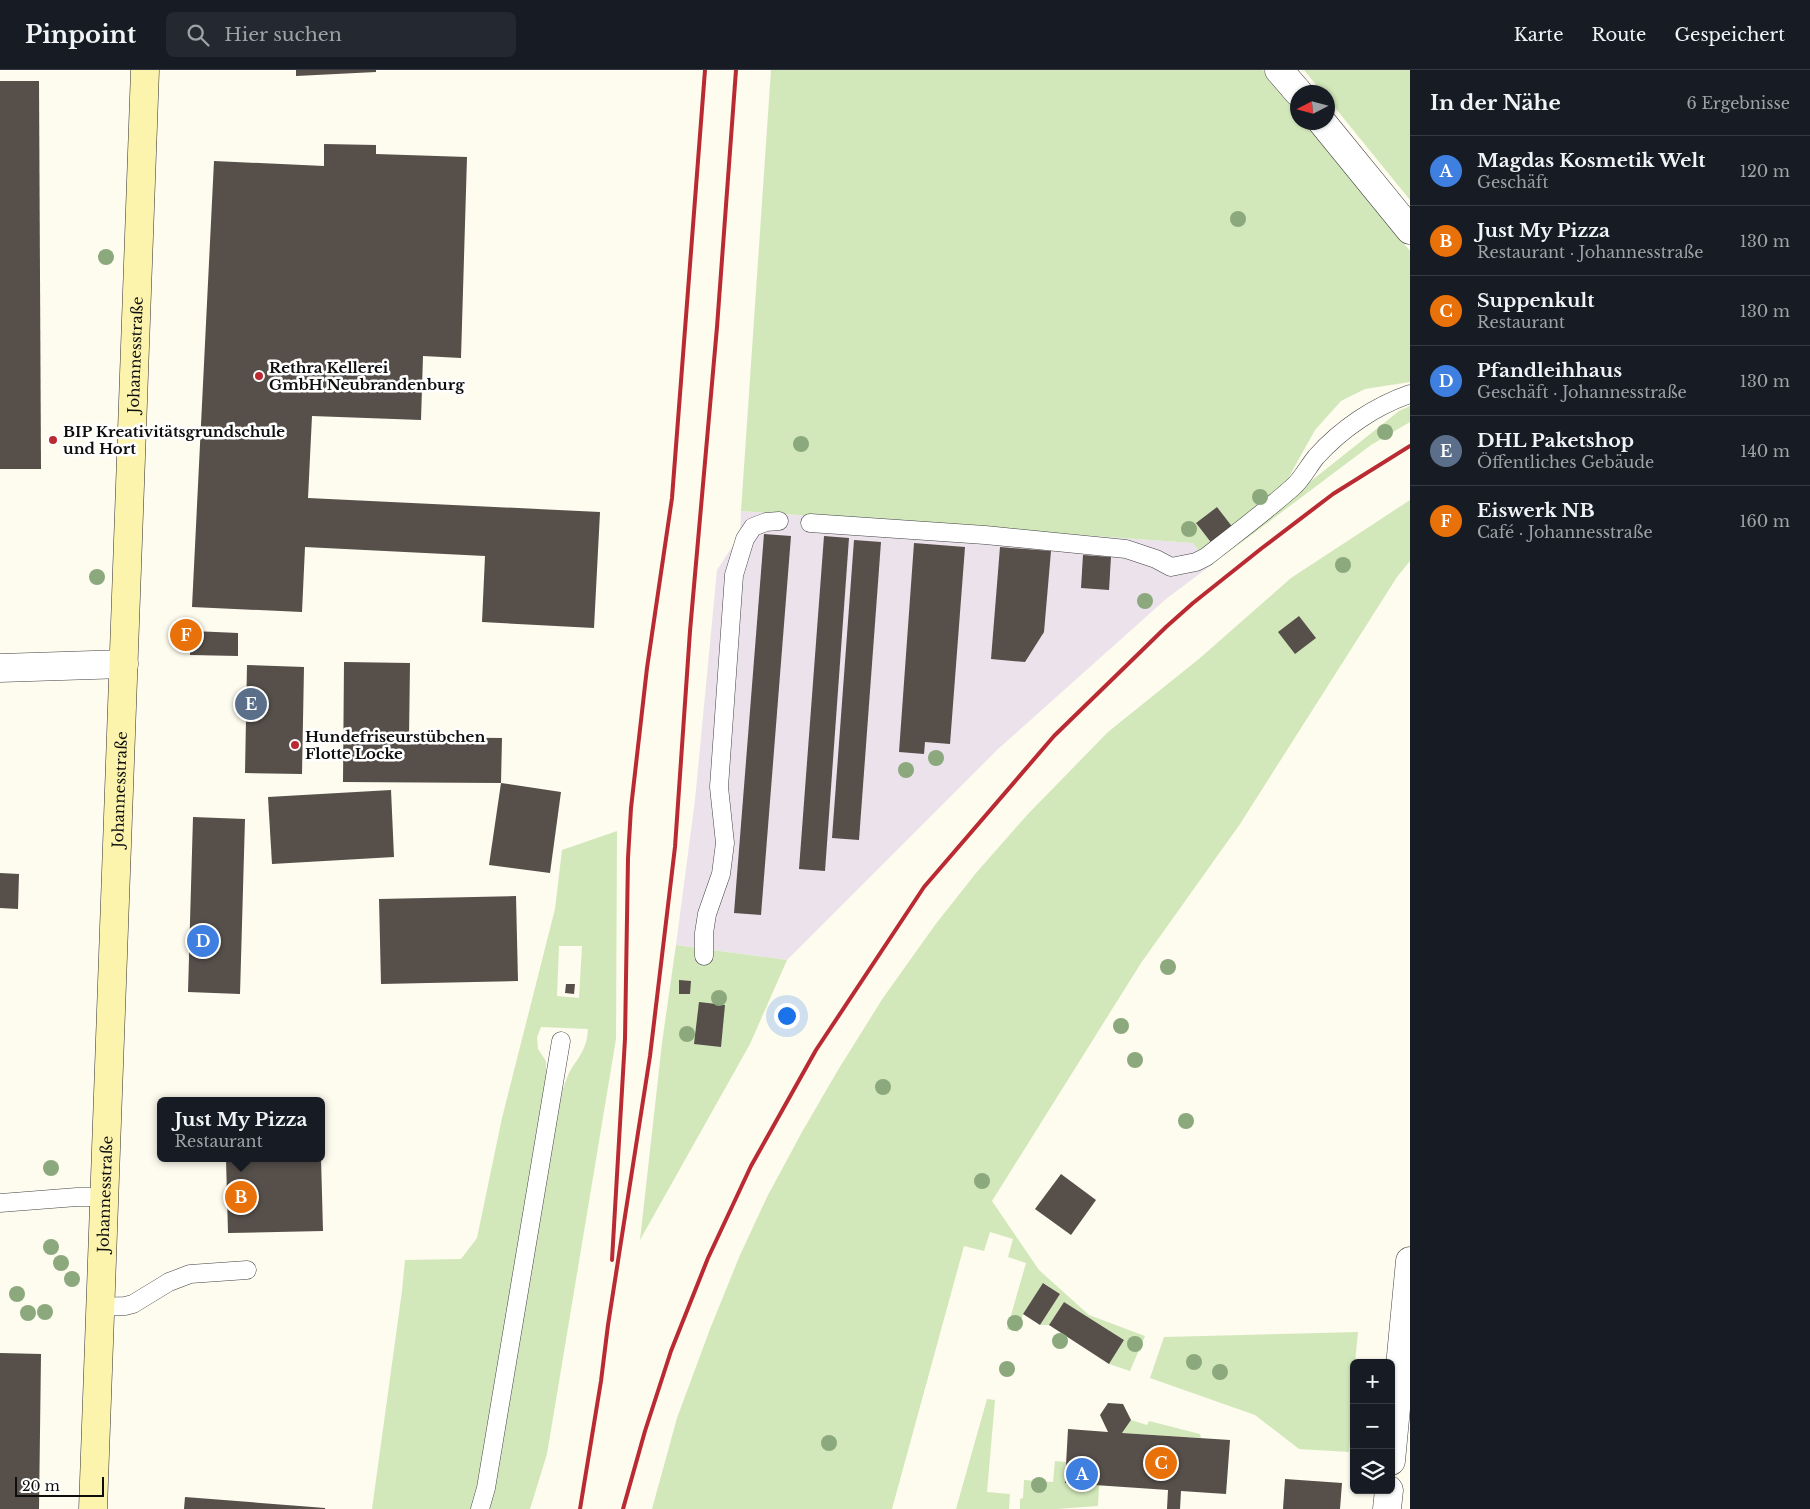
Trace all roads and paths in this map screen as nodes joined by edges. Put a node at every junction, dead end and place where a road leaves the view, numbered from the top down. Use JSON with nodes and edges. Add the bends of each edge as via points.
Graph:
{"nodes":[{"id":1,"x":146,"y":70,"type":"edge"},
{"id":2,"x":1279,"y":70,"type":"edge"},
{"id":3,"x":1292,"y":85,"type":"edge"},
{"id":4,"x":1329,"y":130,"type":"edge"},
{"id":5,"x":1410,"y":230,"type":"edge"},
{"id":6,"x":1410,"y":394,"type":"edge"},
{"id":7,"x":779,"y":521,"type":"dead end"},
{"id":8,"x":810,"y":522,"type":"dead end"},
{"id":9,"x":124,"y":664,"type":"junction"},
{"id":10,"x":0,"y":668,"type":"edge"},
{"id":11,"x":704,"y":956,"type":"dead end"},
{"id":12,"x":561,"y":1041,"type":"dead end"},
{"id":13,"x":104,"y":1197,"type":"junction"},
{"id":14,"x":0,"y":1202,"type":"edge"},
{"id":15,"x":1410,"y":1262,"type":"edge"},
{"id":16,"x":247,"y":1270,"type":"dead end"},
{"id":17,"x":100,"y":1307,"type":"junction"},
{"id":18,"x":1404,"y":1383,"type":"edge"},
{"id":19,"x":1393,"y":1449,"type":"edge"},
{"id":20,"x":1389,"y":1494,"type":"edge"},
{"id":21,"x":93,"y":1509,"type":"edge"},
{"id":22,"x":480,"y":1509,"type":"edge"},
{"id":23,"x":1387,"y":1509,"type":"edge"}],
"edges":[{"from":1,"to":9,"type":"main road","name":"Johannesstraße"},
{"from":2,"to":3,"type":"street"},
{"from":4,"to":5,"type":"street"},
{"from":6,"to":8,"type":"lane","via":[[1362,417],[1316,457],[1294,486],[1206,557],[1182,566],[1171,567],[1126,548]]},
{"from":7,"to":11,"type":"lane","via":[[753,527],[744,539],[734,575],[719,787],[725,843],[721,874],[707,914]]},
{"from":9,"to":10,"type":"street"},
{"from":9,"to":13,"type":"main road","name":"Johannesstraße"},
{"from":12,"to":22,"type":"lane"},
{"from":13,"to":14,"type":"lane"},
{"from":13,"to":17,"type":"main road","name":"Johannesstraße"},
{"from":15,"to":18,"type":"street"},
{"from":16,"to":17,"type":"lane","via":[[190,1274],[169,1282],[133,1304]]},
{"from":17,"to":21,"type":"main road","name":"Johannesstraße"},
{"from":18,"to":19,"type":"street"},
{"from":20,"to":23,"type":"street"}]}
